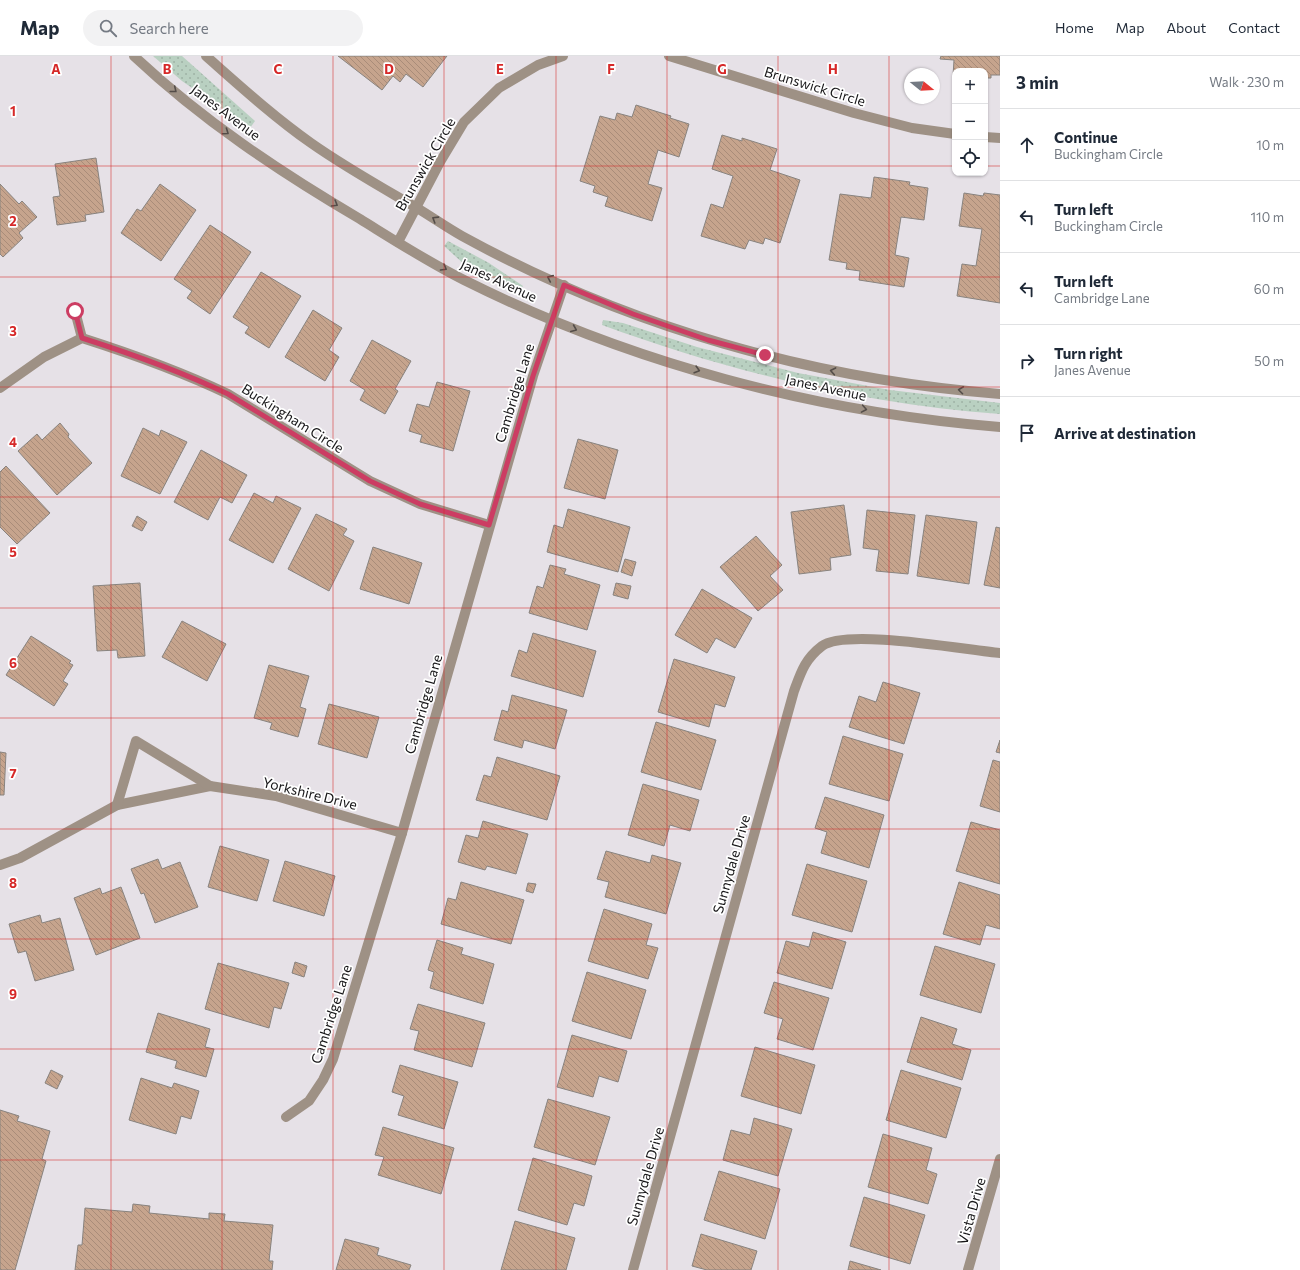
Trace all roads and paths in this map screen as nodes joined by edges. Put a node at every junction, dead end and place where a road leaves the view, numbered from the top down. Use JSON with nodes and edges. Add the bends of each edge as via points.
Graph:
{"nodes":[{"id":1,"x":134,"y":56,"type":"edge"},
{"id":2,"x":206,"y":56,"type":"edge"},
{"id":3,"x":564,"y":56,"type":"edge"},
{"id":4,"x":669,"y":56,"type":"edge"},
{"id":5,"x":952,"y":134,"type":"edge"},
{"id":6,"x":988,"y":137,"type":"edge"},
{"id":7,"x":1000,"y":138,"type":"edge"},
{"id":8,"x":416,"y":208,"type":"junction"},
{"id":9,"x":398,"y":242,"type":"junction"},
{"id":10,"x":564,"y":285,"type":"junction"},
{"id":11,"x":75,"y":311,"type":"dead end"},
{"id":12,"x":552,"y":320,"type":"junction"},
{"id":13,"x":82,"y":338,"type":"junction"},
{"id":14,"x":0,"y":388,"type":"edge"},
{"id":15,"x":1000,"y":394,"type":"edge"},
{"id":16,"x":1000,"y":426,"type":"edge"},
{"id":17,"x":489,"y":525,"type":"junction"},
{"id":18,"x":1000,"y":653,"type":"edge"},
{"id":19,"x":210,"y":786,"type":"junction"},
{"id":20,"x":118,"y":805,"type":"junction"},
{"id":21,"x":402,"y":832,"type":"junction"},
{"id":22,"x":0,"y":865,"type":"edge"},
{"id":23,"x":286,"y":1117,"type":"dead end"},
{"id":24,"x":1000,"y":1159,"type":"edge"},
{"id":25,"x":633,"y":1270,"type":"edge"},
{"id":26,"x":968,"y":1270,"type":"edge"}],
"edges":[{"from":1,"to":9,"type":"street","name":"Janes Avenue","one_way":true,"via":[[218,126],[302,185]]},
{"from":2,"to":8,"type":"street","name":"Janes Avenue","via":[[253,98],[311,143]]},
{"from":3,"to":8,"type":"street","name":"Brunswick Circle","via":[[538,65],[499,88],[464,122]]},
{"from":4,"to":5,"type":"street","name":"Brunswick Circle","via":[[854,113],[912,128]]},
{"from":6,"to":7,"type":"street"},
{"from":8,"to":9,"type":"street","name":"Brunswick Circle"},
{"from":10,"to":8,"type":"street","name":"Janes Avenue","one_way":true,"via":[[460,235]]},
{"from":9,"to":12,"type":"street","name":"Janes Avenue","one_way":true,"via":[[462,279]]},
{"from":10,"to":12,"type":"street","name":"Cambridge Lane"},
{"from":15,"to":10,"type":"street","name":"Janes Avenue","one_way":true,"via":[[896,383],[765,355],[708,340],[633,314]]},
{"from":11,"to":13,"type":"street"},
{"from":12,"to":16,"type":"street","name":"Janes Avenue","one_way":true,"via":[[602,341],[651,357],[816,401],[908,418]]},
{"from":12,"to":17,"type":"street","name":"Cambridge Lane"},
{"from":13,"to":14,"type":"street","via":[[44,357]]},
{"from":13,"to":17,"type":"street","name":"Buckingham Circle","via":[[165,366],[207,384],[228,394],[370,481],[420,504]]},
{"from":17,"to":21,"type":"street","name":"Cambridge Lane"},
{"from":18,"to":25,"type":"street","name":"Sunnydale Drive","via":[[876,639],[847,639],[823,645],[805,662],[794,691]]},
{"from":19,"to":20,"type":"street","name":"Yorkshire Drive"},
{"from":19,"to":20,"type":"street","name":"Yorkshire Drive","via":[[136,741]]},
{"from":19,"to":21,"type":"street","name":"Yorkshire Drive","via":[[276,796]]},
{"from":20,"to":22,"type":"street","name":"Yorkshire Drive","via":[[20,858]]},
{"from":21,"to":23,"type":"street","name":"Cambridge Lane","via":[[333,1059],[309,1102]]},
{"from":24,"to":26,"type":"street","name":"Vista Drive"}]}
